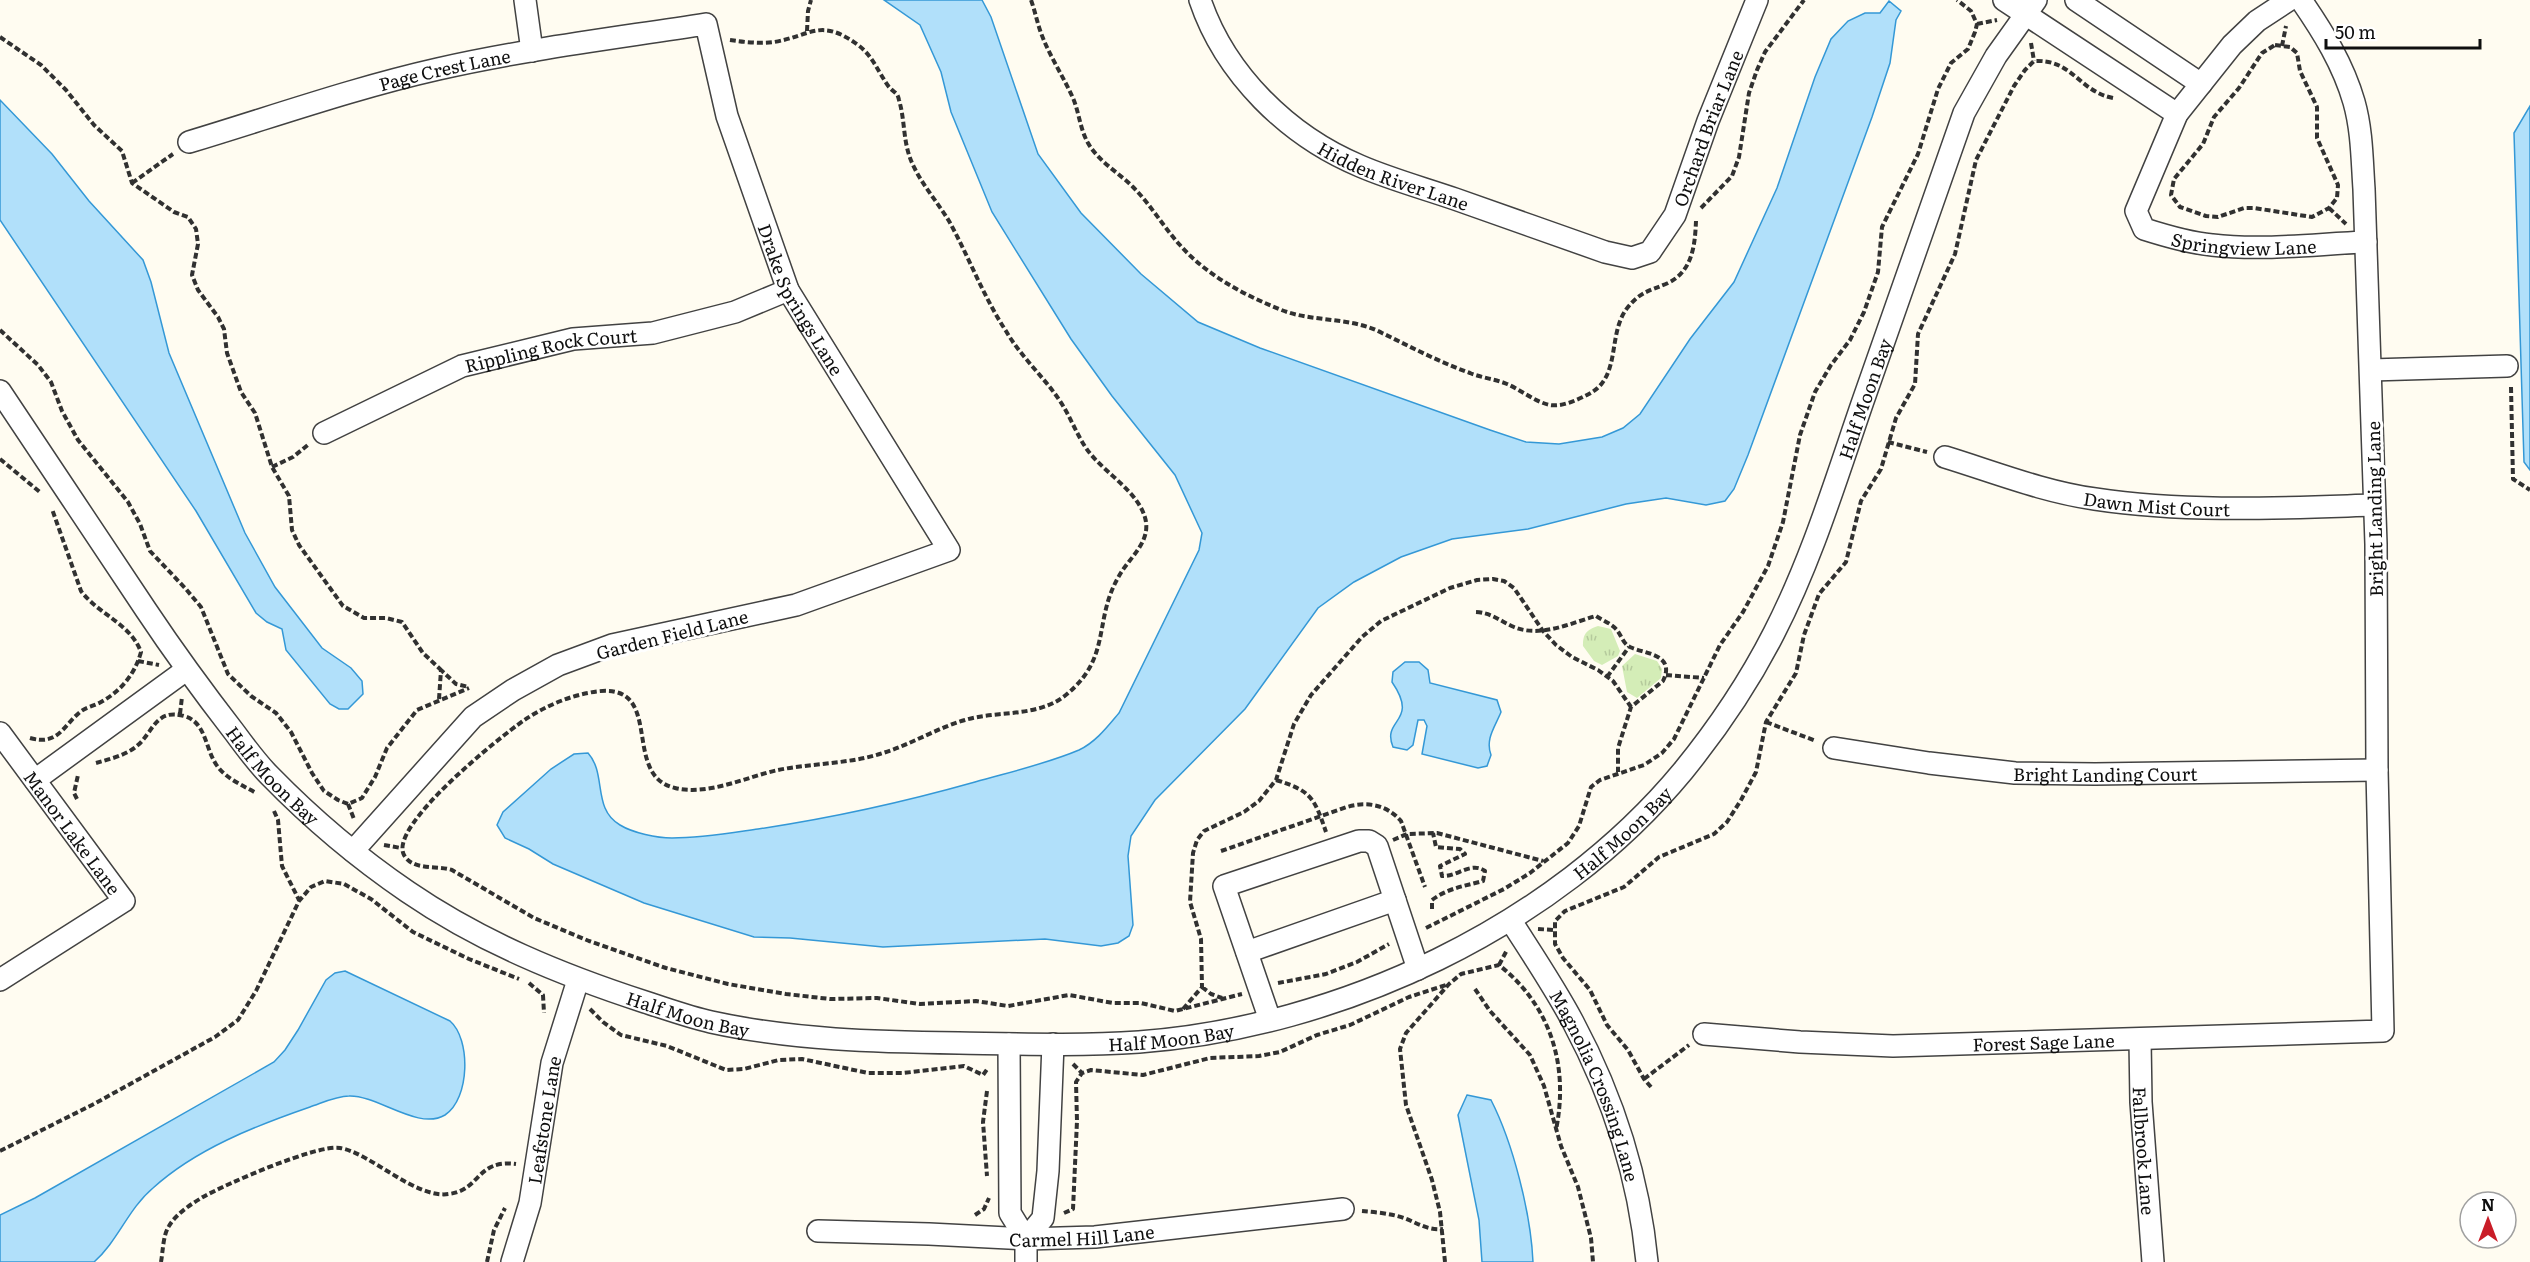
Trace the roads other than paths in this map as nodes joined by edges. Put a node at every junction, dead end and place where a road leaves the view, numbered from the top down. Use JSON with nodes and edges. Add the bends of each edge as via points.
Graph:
{"nodes":[{"id":1,"x":525,"y":0,"type":"edge"},
{"id":2,"x":1200,"y":0,"type":"edge"},
{"id":3,"x":1757,"y":0,"type":"edge"},
{"id":4,"x":2004,"y":0,"type":"edge"},
{"id":5,"x":2076,"y":0,"type":"edge"},
{"id":6,"x":2289,"y":0,"type":"edge"},
{"id":7,"x":2301,"y":0,"type":"edge"},
{"id":8,"x":2031,"y":7,"type":"edge"},
{"id":9,"x":708,"y":31,"type":"joint"},
{"id":10,"x":532,"y":51,"type":"junction"},
{"id":11,"x":2201,"y":84,"type":"junction"},
{"id":12,"x":2177,"y":114,"type":"junction"},
{"id":13,"x":189,"y":142,"type":"road end"},
{"id":14,"x":2366,"y":242,"type":"junction"},
{"id":15,"x":1650,"y":252,"type":"joint"},
{"id":16,"x":788,"y":290,"type":"junction"},
{"id":17,"x":2507,"y":366,"type":"dead end"},
{"id":18,"x":2371,"y":370,"type":"junction"},
{"id":19,"x":0,"y":391,"type":"edge"},
{"id":20,"x":324,"y":433,"type":"road end"},
{"id":21,"x":1945,"y":457,"type":"road end"},
{"id":22,"x":2374,"y":505,"type":"junction"},
{"id":23,"x":949,"y":550,"type":"joint"},
{"id":24,"x":186,"y":670,"type":"junction"},
{"id":25,"x":0,"y":733,"type":"edge"},
{"id":26,"x":1834,"y":748,"type":"road end"},
{"id":27,"x":2377,"y":770,"type":"junction"},
{"id":28,"x":35,"y":780,"type":"junction"},
{"id":29,"x":353,"y":850,"type":"junction"},
{"id":30,"x":1395,"y":900,"type":"junction"},
{"id":31,"x":1511,"y":921,"type":"junction"},
{"id":32,"x":1247,"y":952,"type":"junction"},
{"id":33,"x":1418,"y":969,"type":"junction"},
{"id":34,"x":0,"y":980,"type":"edge"},
{"id":35,"x":578,"y":980,"type":"junction"},
{"id":36,"x":1270,"y":1020,"type":"junction"},
{"id":37,"x":2383,"y":1031,"type":"joint"},
{"id":38,"x":1704,"y":1034,"type":"road end"},
{"id":39,"x":2140,"y":1040,"type":"junction"},
{"id":40,"x":1009,"y":1044,"type":"junction"},
{"id":41,"x":1053,"y":1044,"type":"junction"},
{"id":42,"x":1343,"y":1209,"type":"road end"},
{"id":43,"x":818,"y":1231,"type":"dead end"},
{"id":44,"x":1026,"y":1239,"type":"junction"},
{"id":45,"x":512,"y":1262,"type":"edge"},
{"id":46,"x":1026,"y":1262,"type":"edge"},
{"id":47,"x":1647,"y":1262,"type":"edge"},
{"id":48,"x":2153,"y":1262,"type":"edge"}],
"edges":[{"from":1,"to":10,"type":"street"},
{"from":2,"to":15,"type":"street","name":"Hidden River Lane","via":[[1220,48],[1278,116],[1359,166],[1605,252],[1632,258]]},
{"from":3,"to":15,"type":"street","name":"Orchard Briar Lane","via":[[1675,215]]},
{"from":4,"to":8,"type":"street"},
{"from":5,"to":11,"type":"street"},
{"from":6,"to":11,"type":"street","via":[[2257,21]]},
{"from":7,"to":14,"type":"street","name":"Bright Landing Lane","via":[[2338,59],[2354,103]]},
{"from":8,"to":12,"type":"street"},
{"from":8,"to":31,"type":"street","name":"Half Moon Bay","via":[[1996,56],[1964,113],[1812,549],[1778,627],[1751,676],[1680,774],[1636,822]]},
{"from":9,"to":10,"type":"street","name":"Page Crest Lane"},
{"from":9,"to":16,"type":"street","name":"Drake Springs Lane","via":[[727,116]]},
{"from":10,"to":13,"type":"street","name":"Page Crest Lane","via":[[416,75]]},
{"from":11,"to":12,"type":"street"},
{"from":12,"to":14,"type":"street","name":"Springview Lane","via":[[2136,211],[2144,229],[2212,246]]},
{"from":14,"to":18,"type":"street","name":"Bright Landing Lane"},
{"from":16,"to":20,"type":"street","name":"Rippling Rock Court","via":[[735,312],[653,333],[573,339],[462,366]]},
{"from":16,"to":23,"type":"street","name":"Drake Springs Lane"},
{"from":17,"to":18,"type":"street"},
{"from":18,"to":22,"type":"street","name":"Bright Landing Lane"},
{"from":19,"to":24,"type":"street","name":"Half Moon Bay"},
{"from":21,"to":22,"type":"street","name":"Dawn Mist Court","via":[[2019,481],[2094,499],[2238,509]]},
{"from":22,"to":27,"type":"street","name":"Bright Landing Lane"},
{"from":23,"to":29,"type":"street","name":"Garden Field Lane","via":[[796,605],[612,645],[558,665],[473,717]]},
{"from":24,"to":28,"type":"street"},
{"from":24,"to":29,"type":"street","name":"Half Moon Bay","via":[[267,773]]},
{"from":25,"to":28,"type":"street","name":"Manor Lake Lane"},
{"from":26,"to":27,"type":"street","name":"Bright Landing Court","via":[[2015,773]]},
{"from":27,"to":37,"type":"street","name":"Bright Landing Lane"},
{"from":28,"to":34,"type":"street","name":"Manor Lake Lane","via":[[124,901]]},
{"from":29,"to":35,"type":"street","name":"Half Moon Bay","via":[[409,893],[490,940]]},
{"from":30,"to":32,"type":"street"},
{"from":30,"to":32,"type":"street","via":[[1377,846],[1369,841],[1224,886]]},
{"from":30,"to":33,"type":"street"},
{"from":31,"to":33,"type":"street","name":"Half Moon Bay"},
{"from":31,"to":47,"type":"street","name":"Magnolia Crossing Lane","via":[[1572,1021],[1611,1106],[1632,1174]]},
{"from":32,"to":36,"type":"street"},
{"from":33,"to":36,"type":"street","name":"Half Moon Bay","via":[[1372,989]]},
{"from":35,"to":40,"type":"street","name":"Half Moon Bay","via":[[708,1022],[768,1031],[836,1039]]},
{"from":35,"to":45,"type":"street","name":"Leafstone Lane","via":[[552,1063],[530,1203]]},
{"from":36,"to":41,"type":"street","name":"Half Moon Bay","via":[[1141,1042]]},
{"from":37,"to":39,"type":"street","name":"Forest Sage Lane"},
{"from":38,"to":39,"type":"street","name":"Forest Sage Lane","via":[[1893,1046]]},
{"from":39,"to":48,"type":"street","name":"Fallbrook Lane","via":[[2140,1102]]},
{"from":40,"to":41,"type":"street","name":"Half Moon Bay"},
{"from":40,"to":44,"type":"street","via":[[1010,1213]]},
{"from":41,"to":44,"type":"street","via":[[1043,1218]]},
{"from":42,"to":44,"type":"street","name":"Carmel Hill Lane","via":[[1095,1237]]},
{"from":43,"to":44,"type":"street","name":"Carmel Hill Lane"},
{"from":44,"to":46,"type":"street"}]}
